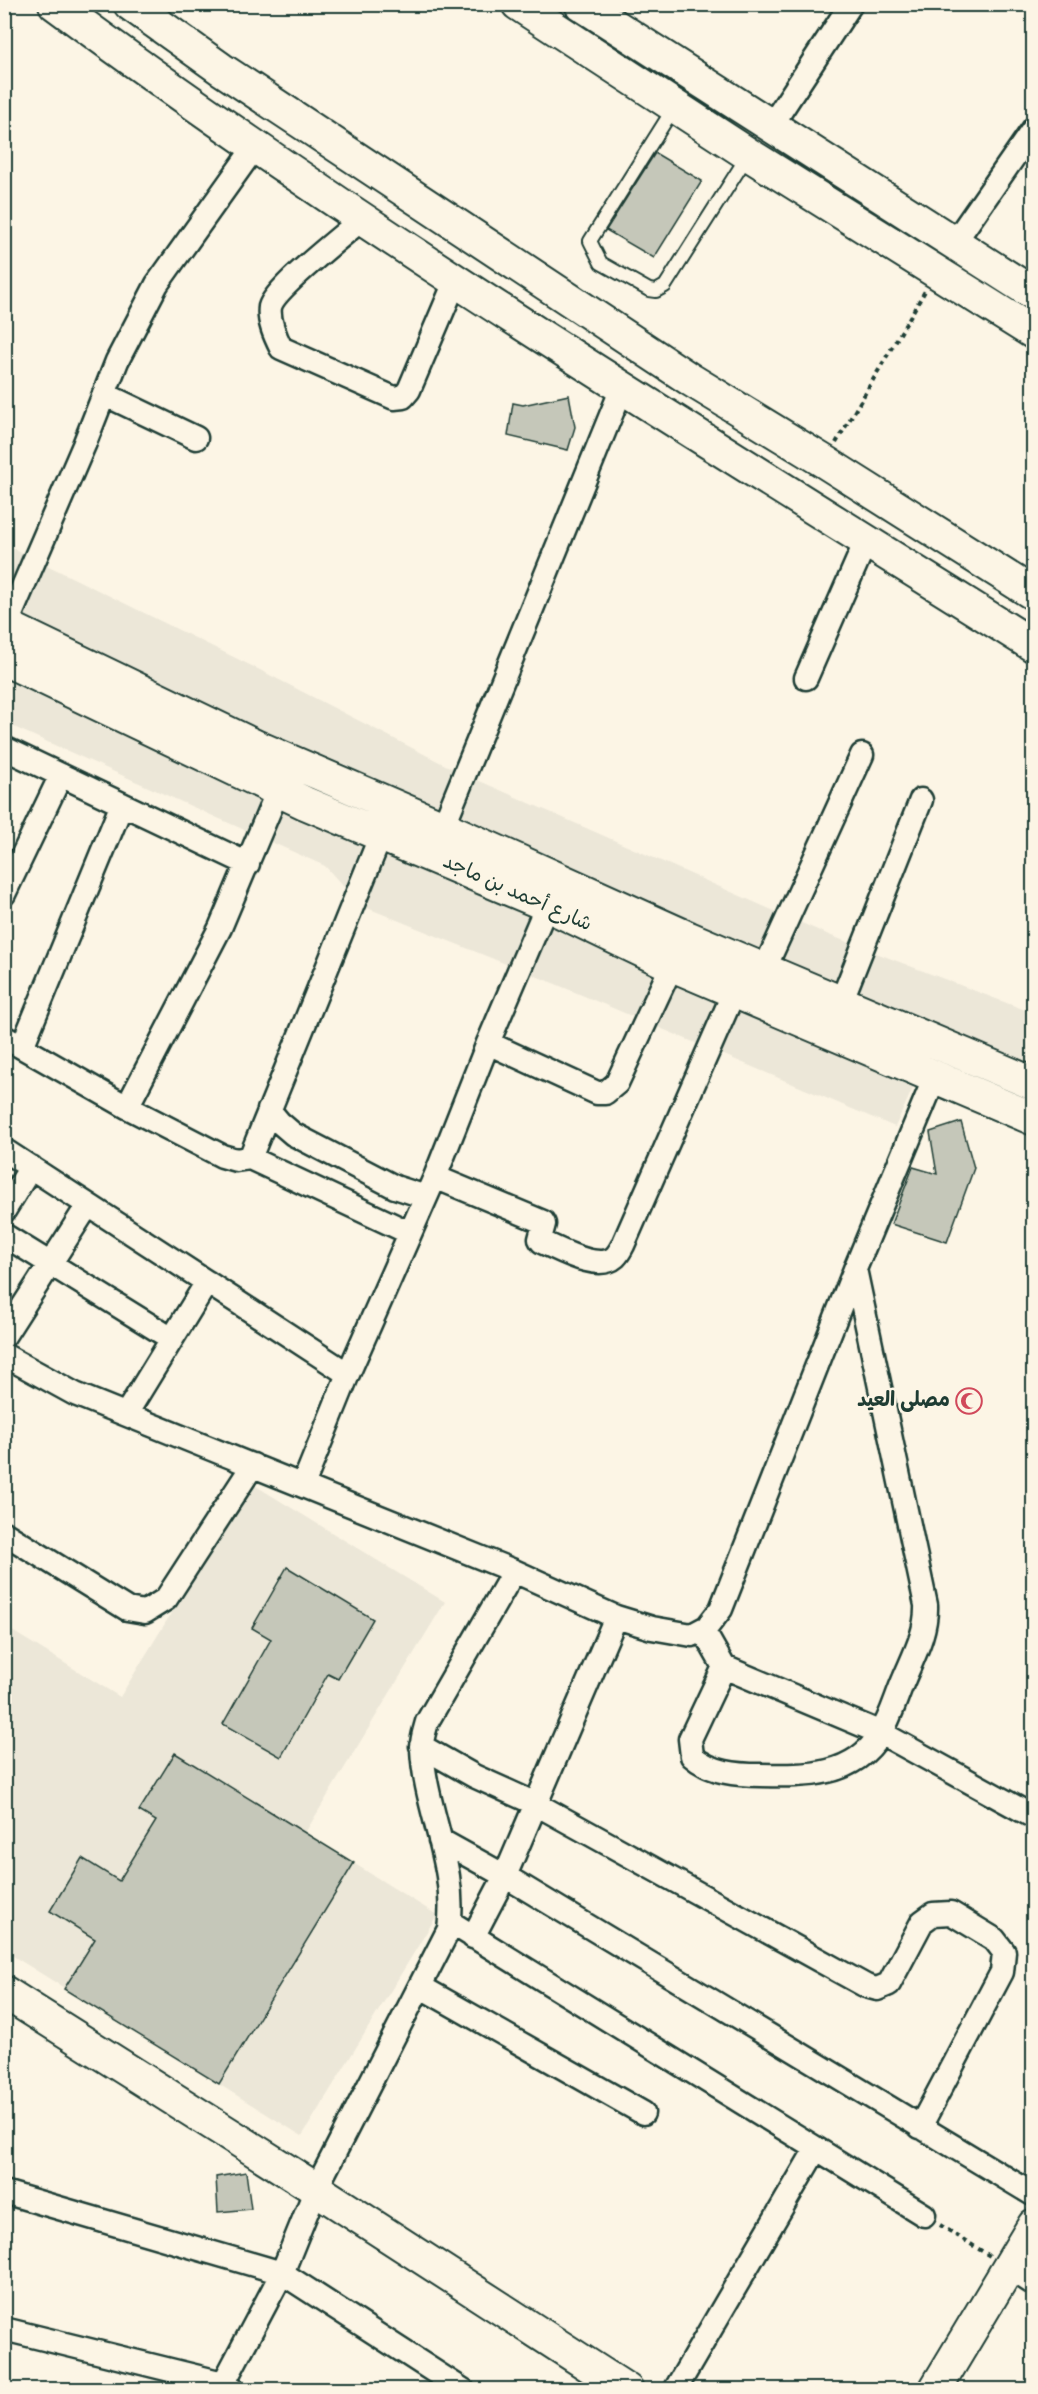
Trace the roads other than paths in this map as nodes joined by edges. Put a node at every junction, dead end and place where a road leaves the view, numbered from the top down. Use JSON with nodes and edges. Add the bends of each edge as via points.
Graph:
{"nodes":[{"id":1,"x":55,"y":4,"type":"edge"},
{"id":2,"x":130,"y":4,"type":"edge"},
{"id":3,"x":518,"y":4,"type":"edge"},
{"id":4,"x":851,"y":4,"type":"edge"},
{"id":5,"x":590,"y":7,"type":"edge"},
{"id":6,"x":675,"y":106,"type":"junction"},
{"id":7,"x":771,"y":126,"type":"junction"},
{"id":8,"x":1034,"y":128,"type":"edge"},
{"id":9,"x":254,"y":148,"type":"junction"},
{"id":10,"x":748,"y":154,"type":"junction"},
{"id":11,"x":362,"y":219,"type":"junction"},
{"id":12,"x":954,"y":243,"type":"junction"},
{"id":13,"x":455,"y":282,"type":"junction"},
{"id":14,"x":1034,"y":294,"type":"edge"},
{"id":15,"x":1034,"y":333,"type":"edge"},
{"id":16,"x":622,"y":388,"type":"junction"},
{"id":17,"x":104,"y":394,"type":"junction"},
{"id":18,"x":196,"y":438,"type":"dead end"},
{"id":19,"x":866,"y":541,"type":"junction"},
{"id":20,"x":1034,"y":594,"type":"edge"},
{"id":21,"x":5,"y":625,"type":"edge"},
{"id":22,"x":1034,"y":646,"type":"edge"},
{"id":23,"x":4,"y":659,"type":"edge"},
{"id":24,"x":806,"y":678,"type":"dead end"},
{"id":25,"x":4,"y":748,"type":"edge"},
{"id":26,"x":862,"y":755,"type":"dead end"},
{"id":27,"x":62,"y":775,"type":"junction"},
{"id":28,"x":278,"y":790,"type":"junction"},
{"id":29,"x":921,"y":800,"type":"dead end"},
{"id":30,"x":122,"y":804,"type":"junction"},
{"id":31,"x":443,"y":827,"type":"junction"},
{"id":32,"x":381,"y":835,"type":"junction"},
{"id":33,"x":248,"y":864,"type":"junction"},
{"id":34,"x":4,"y":894,"type":"edge"},
{"id":35,"x":547,"y":905,"type":"junction"},
{"id":36,"x":672,"y":965,"type":"junction"},
{"id":37,"x":764,"y":970,"type":"junction"},
{"id":38,"x":734,"y":992,"type":"junction"},
{"id":39,"x":841,"y":1002,"type":"junction"},
{"id":40,"x":13,"y":1042,"type":"edge"},
{"id":41,"x":488,"y":1043,"type":"junction"},
{"id":42,"x":935,"y":1077,"type":"junction"},
{"id":43,"x":1034,"y":1084,"type":"edge"},
{"id":44,"x":127,"y":1107,"type":"junction"},
{"id":45,"x":269,"y":1110,"type":"junction"},
{"id":46,"x":1034,"y":1119,"type":"edge"},
{"id":47,"x":4,"y":1150,"type":"edge"},
{"id":48,"x":250,"y":1158,"type":"junction"},
{"id":49,"x":31,"y":1167,"type":"junction"},
{"id":50,"x":430,"y":1187,"type":"junction"},
{"id":51,"x":88,"y":1205,"type":"junction"},
{"id":52,"x":4,"y":1211,"type":"edge"},
{"id":53,"x":410,"y":1233,"type":"junction"},
{"id":54,"x":4,"y":1235,"type":"edge"},
{"id":55,"x":52,"y":1263,"type":"junction"},
{"id":56,"x":855,"y":1269,"type":"junction"},
{"id":57,"x":207,"y":1282,"type":"junction"},
{"id":58,"x":4,"y":1336,"type":"edge"},
{"id":59,"x":172,"y":1339,"type":"junction"},
{"id":60,"x":4,"y":1354,"type":"edge"},
{"id":61,"x":348,"y":1374,"type":"junction"},
{"id":62,"x":126,"y":1414,"type":"junction"},
{"id":63,"x":253,"y":1465,"type":"junction"},
{"id":64,"x":303,"y":1485,"type":"junction"},
{"id":65,"x":4,"y":1533,"type":"edge"},
{"id":66,"x":514,"y":1571,"type":"junction"},
{"id":67,"x":616,"y":1617,"type":"junction"},
{"id":68,"x":703,"y":1629,"type":"junction"},
{"id":69,"x":724,"y":1667,"type":"junction"},
{"id":70,"x":881,"y":1733,"type":"junction"},
{"id":71,"x":421,"y":1746,"type":"junction"},
{"id":72,"x":536,"y":1804,"type":"junction"},
{"id":73,"x":1034,"y":1817,"type":"edge"},
{"id":74,"x":440,"y":1840,"type":"junction"},
{"id":75,"x":505,"y":1876,"type":"junction"},
{"id":76,"x":450,"y":1922,"type":"junction"},
{"id":77,"x":473,"y":1937,"type":"junction"},
{"id":78,"x":421,"y":1987,"type":"junction"},
{"id":79,"x":4,"y":1992,"type":"edge"},
{"id":80,"x":643,"y":2113,"type":"dead end"},
{"id":81,"x":920,"y":2127,"type":"junction"},
{"id":82,"x":816,"y":2149,"type":"junction"},
{"id":83,"x":316,"y":2189,"type":"junction"},
{"id":84,"x":4,"y":2192,"type":"edge"},
{"id":85,"x":1034,"y":2195,"type":"edge"},
{"id":86,"x":924,"y":2215,"type":"road end"},
{"id":87,"x":1034,"y":2225,"type":"edge"},
{"id":88,"x":282,"y":2273,"type":"junction"},
{"id":89,"x":1021,"y":2276,"type":"edge"},
{"id":90,"x":4,"y":2329,"type":"edge"},
{"id":91,"x":226,"y":2387,"type":"edge"},
{"id":92,"x":463,"y":2390,"type":"edge"},
{"id":93,"x":627,"y":2390,"type":"edge"},
{"id":94,"x":675,"y":2390,"type":"edge"},
{"id":95,"x":935,"y":2390,"type":"edge"}],
"edges":[{"from":1,"to":9,"type":"street"},
{"from":2,"to":20,"type":"street","via":[[221,69],[691,380]]},
{"from":3,"to":6,"type":"street"},
{"from":4,"to":7,"type":"street"},
{"from":5,"to":7,"type":"street"},
{"from":6,"to":10,"type":"street"},
{"from":6,"to":10,"type":"lane","via":[[590,242],[601,263],[650,290],[665,286]]},
{"from":7,"to":12,"type":"street"},
{"from":8,"to":12,"type":"street"},
{"from":9,"to":11,"type":"street"},
{"from":9,"to":17,"type":"street","via":[[157,284]]},
{"from":10,"to":15,"type":"street"},
{"from":11,"to":13,"type":"street"},
{"from":11,"to":13,"type":"street","via":[[282,289],[270,306],[271,322],[281,348],[394,398],[404,397]]},
{"from":12,"to":14,"type":"street"},
{"from":13,"to":16,"type":"street"},
{"from":16,"to":19,"type":"street"},
{"from":16,"to":31,"type":"street"},
{"from":17,"to":18,"type":"street"},
{"from":17,"to":21,"type":"street"},
{"from":19,"to":22,"type":"street"},
{"from":19,"to":24,"type":"street"},
{"from":21,"to":31,"type":"street","name":"شارع أحمد بن ماجد","via":[[255,746]]},
{"from":23,"to":28,"type":"street","name":"شارع أحمد بن ماجد"},
{"from":25,"to":27,"type":"street"},
{"from":26,"to":37,"type":"street"},
{"from":27,"to":30,"type":"street"},
{"from":27,"to":34,"type":"street"},
{"from":28,"to":32,"type":"street","name":"شارع أحمد بن ماجد"},
{"from":28,"to":33,"type":"street"},
{"from":29,"to":39,"type":"street"},
{"from":30,"to":33,"type":"street"},
{"from":30,"to":40,"type":"street"},
{"from":31,"to":37,"type":"street","name":"شارع أحمد بن ماجد"},
{"from":32,"to":35,"type":"street","name":"شارع أحمد بن ماجد"},
{"from":32,"to":45,"type":"street"},
{"from":33,"to":44,"type":"street","via":[[220,928]]},
{"from":35,"to":36,"type":"street","name":"شارع أحمد بن ماجد"},
{"from":35,"to":41,"type":"street"},
{"from":36,"to":38,"type":"street","name":"شارع أحمد بن ماجد"},
{"from":36,"to":41,"type":"street","via":[[617,1083],[606,1093],[597,1093]]},
{"from":37,"to":39,"type":"street","name":"شارع أحمد بن ماجد"},
{"from":38,"to":42,"type":"street","name":"شارع أحمد بن ماجد"},
{"from":38,"to":50,"type":"street","via":[[615,1257],[591,1262],[542,1242],[543,1222]]},
{"from":39,"to":43,"type":"street","name":"شارع أحمد بن ماجد"},
{"from":40,"to":44,"type":"street"},
{"from":41,"to":50,"type":"street"},
{"from":42,"to":46,"type":"street","name":"شارع أحمد بن ماجد"},
{"from":42,"to":56,"type":"street"},
{"from":44,"to":48,"type":"street","via":[[222,1156]]},
{"from":45,"to":48,"type":"street"},
{"from":45,"to":50,"type":"street","via":[[293,1134],[395,1187]]},
{"from":47,"to":49,"type":"street"},
{"from":48,"to":53,"type":"street"},
{"from":49,"to":51,"type":"street"},
{"from":49,"to":52,"type":"street"},
{"from":50,"to":53,"type":"street"},
{"from":51,"to":55,"type":"street"},
{"from":51,"to":57,"type":"street"},
{"from":53,"to":61,"type":"street"},
{"from":54,"to":55,"type":"street"},
{"from":55,"to":58,"type":"street"},
{"from":55,"to":59,"type":"street"},
{"from":56,"to":68,"type":"street","via":[[720,1610]]},
{"from":56,"to":70,"type":"street","via":[[926,1611],[925,1627]]},
{"from":57,"to":59,"type":"street"},
{"from":57,"to":61,"type":"street"},
{"from":59,"to":62,"type":"street"},
{"from":60,"to":62,"type":"street","via":[[75,1394]]},
{"from":61,"to":64,"type":"street"},
{"from":62,"to":63,"type":"street"},
{"from":63,"to":64,"type":"street"},
{"from":63,"to":65,"type":"street","via":[[166,1599],[145,1612],[127,1609]]},
{"from":64,"to":66,"type":"street"},
{"from":66,"to":67,"type":"street"},
{"from":66,"to":71,"type":"street","via":[[428,1722]]},
{"from":67,"to":68,"type":"street","via":[[676,1634],[692,1635]]},
{"from":67,"to":72,"type":"street"},
{"from":68,"to":69,"type":"street"},
{"from":69,"to":70,"type":"street"},
{"from":69,"to":70,"type":"street","via":[[690,1739],[692,1756],[699,1763],[734,1775],[820,1772],[847,1766],[864,1755]]},
{"from":70,"to":73,"type":"street"},
{"from":71,"to":72,"type":"street"},
{"from":71,"to":74,"type":"street"},
{"from":72,"to":75,"type":"street"},
{"from":72,"to":81,"type":"street","via":[[866,1986],[877,1989],[889,1984],[922,1922],[933,1914],[951,1913],[994,1939],[1004,1952],[1002,1972]]},
{"from":74,"to":75,"type":"street"},
{"from":74,"to":76,"type":"street","via":[[449,1878]]},
{"from":75,"to":77,"type":"street"},
{"from":75,"to":81,"type":"street"},
{"from":76,"to":77,"type":"street"},
{"from":76,"to":78,"type":"street"},
{"from":77,"to":82,"type":"street"},
{"from":78,"to":80,"type":"street"},
{"from":78,"to":83,"type":"street"},
{"from":79,"to":83,"type":"street"},
{"from":81,"to":85,"type":"street"},
{"from":82,"to":86,"type":"street"},
{"from":82,"to":94,"type":"street"},
{"from":83,"to":88,"type":"street"},
{"from":83,"to":93,"type":"street"},
{"from":84,"to":88,"type":"street"},
{"from":87,"to":89,"type":"street"},
{"from":88,"to":91,"type":"street"},
{"from":88,"to":92,"type":"street"},
{"from":89,"to":95,"type":"street"},
{"from":90,"to":91,"type":"street"}]}
